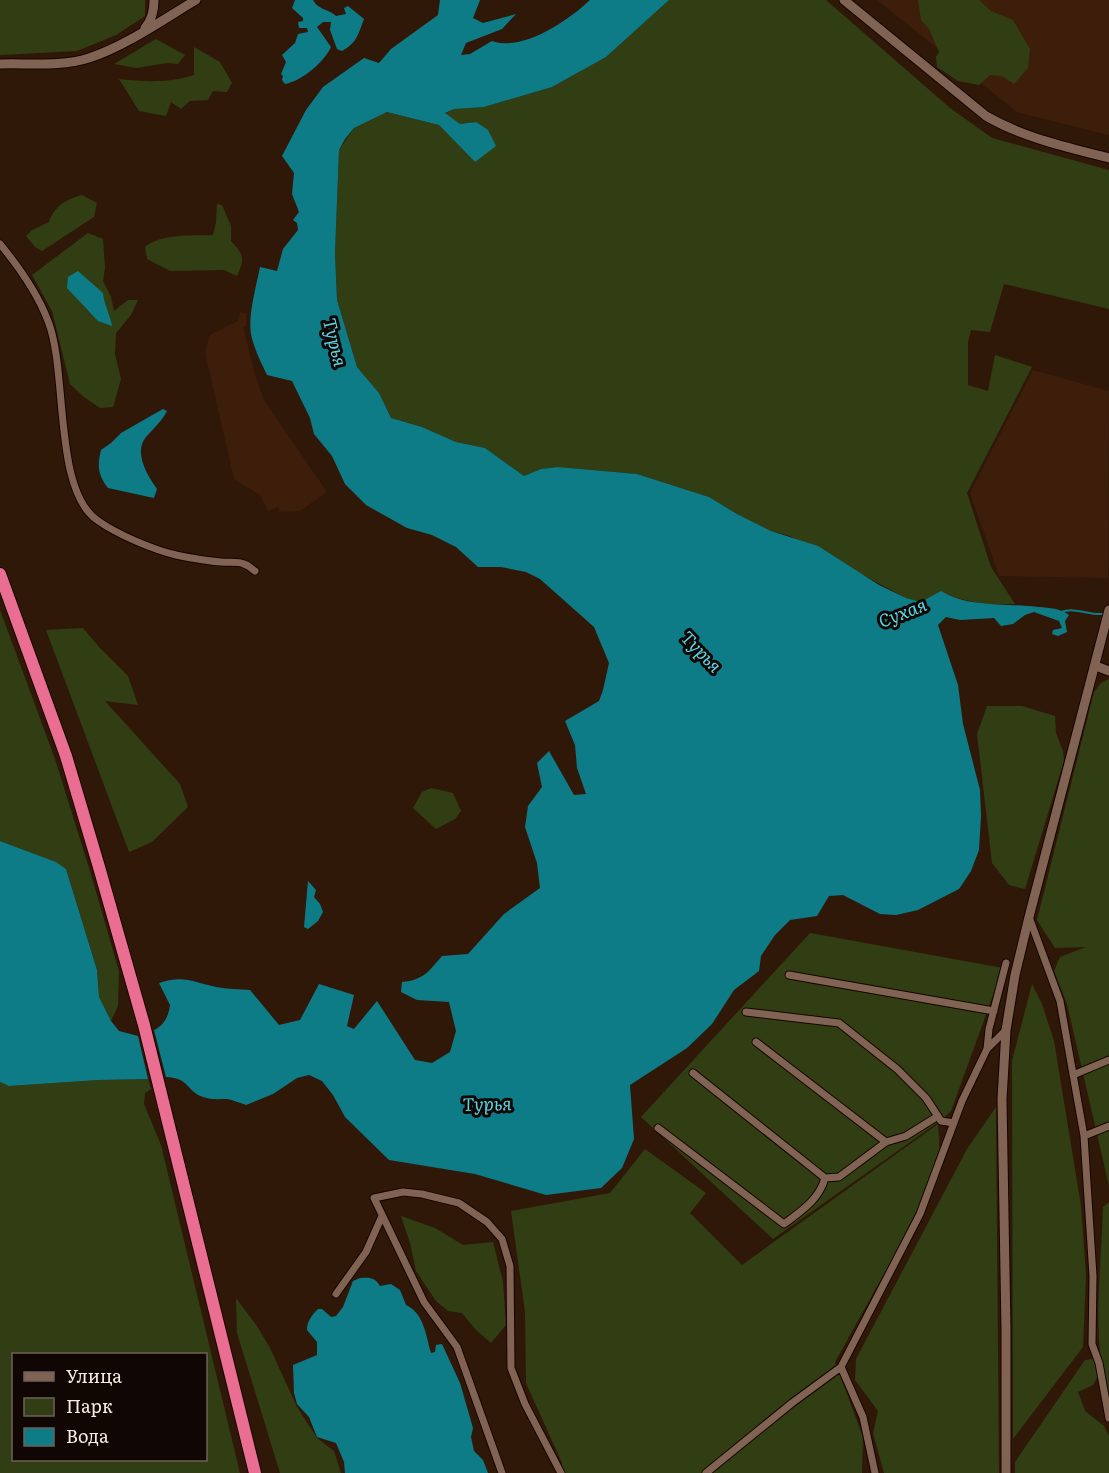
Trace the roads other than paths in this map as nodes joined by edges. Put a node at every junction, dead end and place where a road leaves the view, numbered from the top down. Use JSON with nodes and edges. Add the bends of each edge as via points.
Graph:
{"nodes":[{"id":1,"x":154,"y":0,"type":"edge"},
{"id":2,"x":196,"y":0,"type":"edge"},
{"id":3,"x":844,"y":0,"type":"edge"},
{"id":4,"x":141,"y":32,"type":"junction"},
{"id":5,"x":0,"y":64,"type":"edge"},
{"id":6,"x":1109,"y":158,"type":"edge"},
{"id":7,"x":0,"y":243,"type":"edge"},
{"id":8,"x":255,"y":572,"type":"dead end"},
{"id":9,"x":0,"y":574,"type":"edge"},
{"id":10,"x":1109,"y":610,"type":"edge"},
{"id":11,"x":1095,"y":666,"type":"junction"},
{"id":12,"x":1109,"y":671,"type":"edge"},
{"id":13,"x":1029,"y":917,"type":"junction"},
{"id":14,"x":1006,"y":963,"type":"dead end"},
{"id":15,"x":789,"y":975,"type":"dead end"},
{"id":16,"x":994,"y":1011,"type":"junction"},
{"id":17,"x":746,"y":1012,"type":"dead end"},
{"id":18,"x":1006,"y":1030,"type":"junction"},
{"id":19,"x":756,"y":1042,"type":"dead end"},
{"id":20,"x":987,"y":1049,"type":"junction"},
{"id":21,"x":1109,"y":1060,"type":"edge"},
{"id":22,"x":693,"y":1073,"type":"dead end"},
{"id":23,"x":1073,"y":1075,"type":"junction"},
{"id":24,"x":938,"y":1116,"type":"junction"},
{"id":25,"x":954,"y":1123,"type":"junction"},
{"id":26,"x":1109,"y":1126,"type":"edge"},
{"id":27,"x":658,"y":1128,"type":"dead end"},
{"id":28,"x":1084,"y":1136,"type":"junction"},
{"id":29,"x":886,"y":1142,"type":"junction"},
{"id":30,"x":825,"y":1178,"type":"junction"},
{"id":31,"x":382,"y":1216,"type":"junction"},
{"id":32,"x":336,"y":1294,"type":"dead end"},
{"id":33,"x":841,"y":1367,"type":"junction"},
{"id":34,"x":1109,"y":1418,"type":"edge"},
{"id":35,"x":255,"y":1473,"type":"edge"},
{"id":36,"x":502,"y":1473,"type":"edge"},
{"id":37,"x":561,"y":1473,"type":"edge"},
{"id":38,"x":706,"y":1473,"type":"edge"},
{"id":39,"x":875,"y":1473,"type":"edge"},
{"id":40,"x":1006,"y":1473,"type":"edge"}],
"edges":[{"from":1,"to":4,"type":"main road","via":[[150,23]]},
{"from":2,"to":4,"type":"main road"},
{"from":3,"to":6,"type":"main road","via":[[1005,128]]},
{"from":4,"to":5,"type":"main road","via":[[88,59]]},
{"from":7,"to":8,"type":"street","via":[[23,273],[49,321],[57,353],[69,458],[78,498],[85,509],[97,520],[154,549],[243,563]]},
{"from":9,"to":35,"type":"highway","via":[[66,756],[144,1025]]},
{"from":10,"to":11,"type":"main road"},
{"from":11,"to":12,"type":"main road"},
{"from":11,"to":13,"type":"main road"},
{"from":13,"to":18,"type":"main road"},
{"from":13,"to":23,"type":"street","via":[[1060,1001]]},
{"from":14,"to":16,"type":"street"},
{"from":15,"to":16,"type":"street"},
{"from":16,"to":20,"type":"street"},
{"from":17,"to":24,"type":"street","via":[[839,1023],[897,1069]]},
{"from":18,"to":20,"type":"street"},
{"from":18,"to":40,"type":"main road","via":[[1002,1099]]},
{"from":19,"to":29,"type":"street"},
{"from":20,"to":25,"type":"street"},
{"from":21,"to":23,"type":"street"},
{"from":22,"to":30,"type":"street"},
{"from":23,"to":28,"type":"street"},
{"from":24,"to":25,"type":"street","via":[[940,1121]]},
{"from":24,"to":29,"type":"street","via":[[906,1136]]},
{"from":25,"to":33,"type":"street","via":[[920,1214]]},
{"from":26,"to":28,"type":"street"},
{"from":27,"to":30,"type":"street","via":[[784,1224],[822,1191]]},
{"from":28,"to":34,"type":"street","via":[[1093,1276],[1092,1344]]},
{"from":29,"to":30,"type":"street","via":[[839,1177]]},
{"from":31,"to":32,"type":"street","via":[[366,1252]]},
{"from":31,"to":36,"type":"street","via":[[424,1302],[457,1347]]},
{"from":31,"to":37,"type":"street","via":[[374,1198],[403,1192],[422,1194],[459,1203],[488,1222],[502,1239],[510,1266],[511,1368]]},
{"from":33,"to":38,"type":"street"},
{"from":33,"to":39,"type":"street","via":[[863,1417]]}]}
